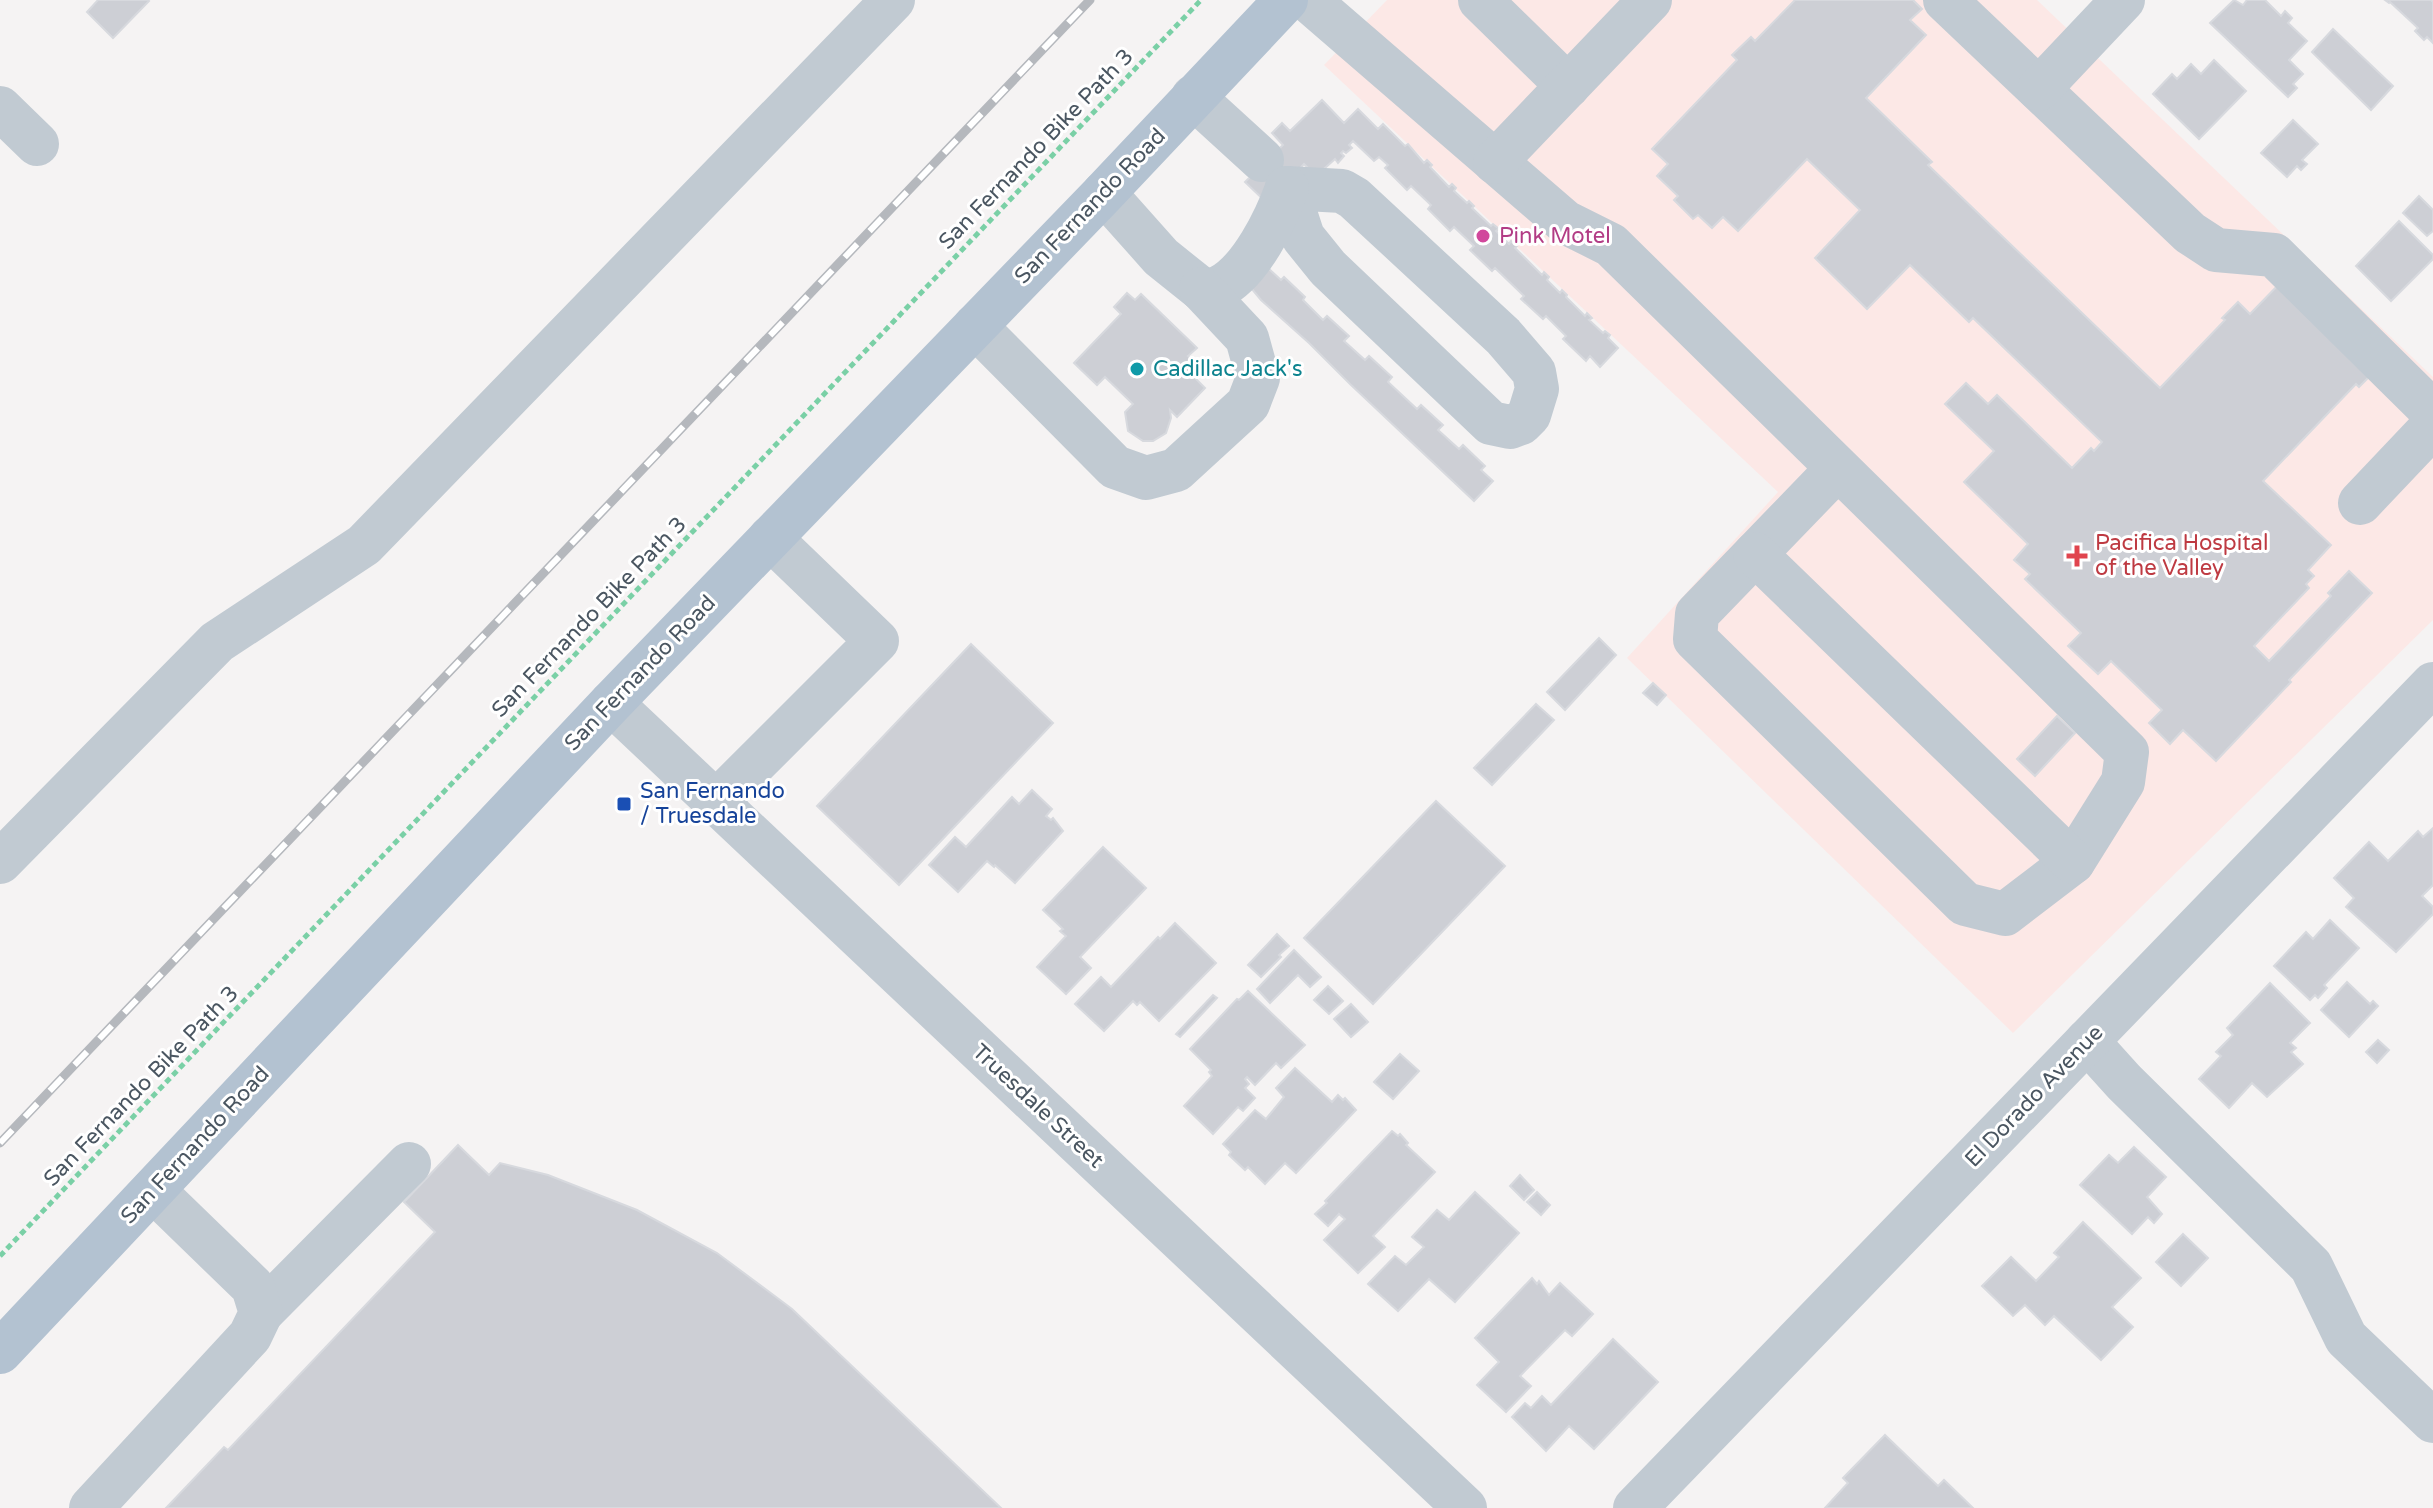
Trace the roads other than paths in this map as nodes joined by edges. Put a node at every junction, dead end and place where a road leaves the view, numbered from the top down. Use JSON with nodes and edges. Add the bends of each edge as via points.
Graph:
{"nodes":[{"id":1,"x":893,"y":0,"type":"edge"},
{"id":2,"x":1286,"y":0,"type":"edge"},
{"id":3,"x":1308,"y":0,"type":"edge"},
{"id":4,"x":1480,"y":0,"type":"edge"},
{"id":5,"x":1650,"y":0,"type":"edge"},
{"id":6,"x":1945,"y":0,"type":"edge"},
{"id":7,"x":2123,"y":0,"type":"edge"},
{"id":8,"x":1568,"y":86,"type":"junction"},
{"id":9,"x":2039,"y":89,"type":"junction"},
{"id":10,"x":1193,"y":97,"type":"junction"},
{"id":11,"x":0,"y":108,"type":"edge"},
{"id":12,"x":37,"y":144,"type":"dead end"},
{"id":13,"x":1495,"y":162,"type":"junction"},
{"id":14,"x":1275,"y":174,"type":"junction"},
{"id":15,"x":1104,"y":193,"type":"junction"},
{"id":16,"x":1201,"y":289,"type":"junction"},
{"id":17,"x":975,"y":326,"type":"junction"},
{"id":18,"x":1838,"y":468,"type":"junction"},
{"id":19,"x":2360,"y":503,"type":"dead end"},
{"id":20,"x":770,"y":538,"type":"junction"},
{"id":21,"x":1755,"y":554,"type":"junction"},
{"id":22,"x":2433,"y":684,"type":"edge"},
{"id":23,"x":611,"y":703,"type":"junction"},
{"id":24,"x":715,"y":803,"type":"junction"},
{"id":25,"x":0,"y":862,"type":"edge"},
{"id":26,"x":2073,"y":862,"type":"junction"},
{"id":27,"x":2087,"y":1041,"type":"junction"},
{"id":28,"x":409,"y":1164,"type":"dead end"},
{"id":29,"x":153,"y":1190,"type":"junction"},
{"id":30,"x":261,"y":1313,"type":"junction"},
{"id":31,"x":0,"y":1352,"type":"edge"},
{"id":32,"x":2433,"y":1421,"type":"edge"},
{"id":33,"x":91,"y":1508,"type":"edge"},
{"id":34,"x":1465,"y":1508,"type":"edge"},
{"id":35,"x":1635,"y":1508,"type":"edge"}],
"edges":[{"from":1,"to":25,"type":"street","via":[[364,545],[217,642]]},
{"from":2,"to":10,"type":"main road","name":"San Fernando Road"},
{"from":3,"to":13,"type":"street"},
{"from":4,"to":8,"type":"street"},
{"from":5,"to":8,"type":"street"},
{"from":6,"to":9,"type":"street"},
{"from":7,"to":9,"type":"street"},
{"from":8,"to":13,"type":"street"},
{"from":9,"to":19,"type":"street","via":[[2190,233],[2216,250],[2274,255],[2430,409],[2432,427]]},
{"from":10,"to":14,"type":"street"},
{"from":10,"to":15,"type":"main road","name":"San Fernando Road"},
{"from":11,"to":12,"type":"street"},
{"from":13,"to":18,"type":"street","via":[[1565,222],[1611,245]]},
{"from":14,"to":14,"type":"street","via":[[1354,198],[1503,336],[1534,372],[1537,389],[1529,415],[1510,427],[1491,423],[1328,268],[1303,237]]},
{"from":14,"to":16,"type":"street","via":[[1276,218],[1239,271],[1216,289]]},
{"from":15,"to":16,"type":"street","via":[[1161,257]]},
{"from":15,"to":17,"type":"main road","name":"San Fernando Road"},
{"from":16,"to":17,"type":"street","via":[[1247,338],[1258,378],[1248,404],[1176,470],[1146,478],[1115,467]]},
{"from":17,"to":20,"type":"main road","name":"San Fernando Road"},
{"from":18,"to":21,"type":"street"},
{"from":18,"to":26,"type":"street","via":[[2127,752],[2123,782]]},
{"from":20,"to":23,"type":"main road","name":"San Fernando Road"},
{"from":20,"to":24,"type":"street","via":[[877,641]]},
{"from":21,"to":26,"type":"street"},
{"from":21,"to":26,"type":"street","via":[[1697,614],[1695,639],[1965,904],[2005,914]]},
{"from":22,"to":27,"type":"street","name":"El Dorado Avenue"},
{"from":23,"to":24,"type":"street","name":"Truesdale Street"},
{"from":23,"to":29,"type":"main road","name":"San Fernando Road"},
{"from":24,"to":34,"type":"street","name":"Truesdale Street"},
{"from":27,"to":32,"type":"street","via":[[2311,1266],[2346,1338]]},
{"from":27,"to":35,"type":"street","name":"El Dorado Avenue"},
{"from":28,"to":30,"type":"street"},
{"from":29,"to":30,"type":"street","via":[[253,1287]]},
{"from":29,"to":31,"type":"main road","name":"San Fernando Road"},
{"from":30,"to":33,"type":"street","via":[[250,1336]]}]}
